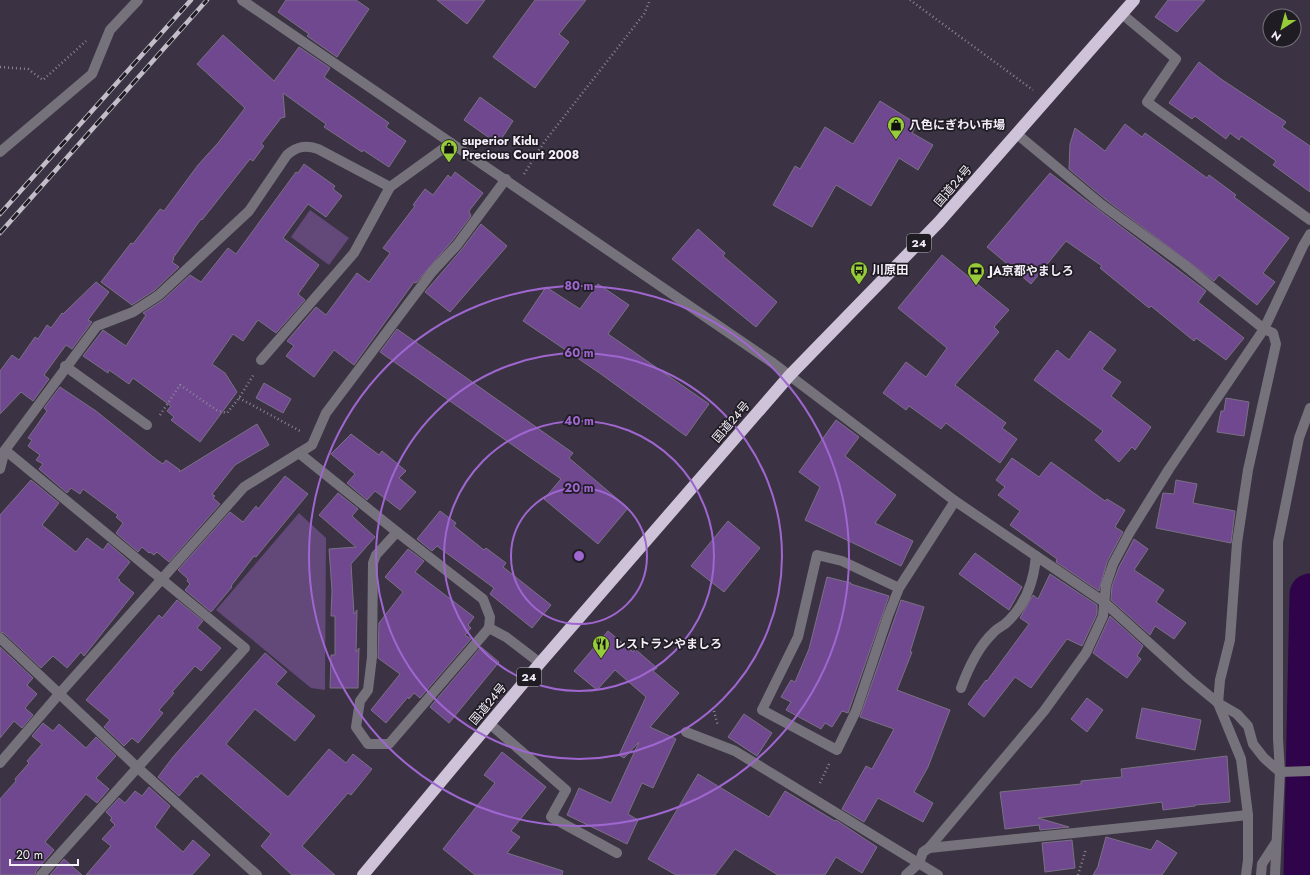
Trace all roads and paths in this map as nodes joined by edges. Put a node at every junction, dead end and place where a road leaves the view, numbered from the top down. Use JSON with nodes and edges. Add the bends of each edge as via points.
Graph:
{"nodes":[{"id":1,"x":138,"y":0,"type":"edge"},
{"id":2,"x":242,"y":0,"type":"edge"},
{"id":3,"x":650,"y":0,"type":"edge"},
{"id":4,"x":910,"y":0,"type":"edge"},
{"id":5,"x":1134,"y":0,"type":"edge"},
{"id":6,"x":1122,"y":14,"type":"junction"},
{"id":7,"x":88,"y":38,"type":"dead end"},
{"id":8,"x":0,"y":66,"type":"edge"},
{"id":9,"x":1046,"y":100,"type":"junction"},
{"id":10,"x":1017,"y":134,"type":"junction"},
{"id":11,"x":451,"y":143,"type":"junction"},
{"id":12,"x":0,"y":152,"type":"edge"},
{"id":13,"x":506,"y":179,"type":"junction"},
{"id":14,"x":516,"y":186,"type":"junction"},
{"id":15,"x":390,"y":187,"type":"junction"},
{"id":16,"x":1310,"y":220,"type":"edge"},
{"id":17,"x":1310,"y":234,"type":"edge"},
{"id":18,"x":1264,"y":329,"type":"junction"},
{"id":19,"x":261,"y":360,"type":"joint"},
{"id":20,"x":65,"y":366,"type":"junction"},
{"id":21,"x":790,"y":375,"type":"junction"},
{"id":22,"x":239,"y":398,"type":"junction"},
{"id":23,"x":1310,"y":408,"type":"edge"},
{"id":24,"x":147,"y":425,"type":"joint"},
{"id":25,"x":314,"y":439,"type":"junction"},
{"id":26,"x":5,"y":450,"type":"junction"},
{"id":27,"x":299,"y":453,"type":"junction"},
{"id":28,"x":0,"y":470,"type":"edge"},
{"id":29,"x":955,"y":501,"type":"junction"},
{"id":30,"x":397,"y":532,"type":"junction"},
{"id":31,"x":1036,"y":556,"type":"junction"},
{"id":32,"x":162,"y":580,"type":"junction"},
{"id":33,"x":899,"y":588,"type":"junction"},
{"id":34,"x":1104,"y":602,"type":"junction"},
{"id":35,"x":489,"y":628,"type":"junction"},
{"id":36,"x":0,"y":638,"type":"edge"},
{"id":37,"x":540,"y":663,"type":"junction"},
{"id":38,"x":961,"y":688,"type":"dead end"},
{"id":39,"x":60,"y":693,"type":"junction"},
{"id":40,"x":1218,"y":703,"type":"junction"},
{"id":41,"x":490,"y":724,"type":"junction"},
{"id":42,"x":686,"y":732,"type":"dead end"},
{"id":43,"x":837,"y":750,"type":"junction"},
{"id":44,"x":0,"y":763,"type":"edge"},
{"id":45,"x":138,"y":768,"type":"junction"},
{"id":46,"x":1284,"y":772,"type":"junction"},
{"id":47,"x":1310,"y":772,"type":"edge"},
{"id":48,"x":812,"y":798,"type":"junction"},
{"id":49,"x":1248,"y":815,"type":"junction"},
{"id":50,"x":1088,"y":833,"type":"junction"},
{"id":51,"x":1275,"y":844,"type":"junction"},
{"id":52,"x":929,"y":848,"type":"junction"},
{"id":53,"x":618,"y":853,"type":"dead end"},
{"id":54,"x":919,"y":863,"type":"junction"},
{"id":55,"x":41,"y":875,"type":"edge"},
{"id":56,"x":257,"y":875,"type":"edge"},
{"id":57,"x":364,"y":875,"type":"edge"},
{"id":58,"x":906,"y":875,"type":"edge"},
{"id":59,"x":938,"y":875,"type":"edge"},
{"id":60,"x":1078,"y":875,"type":"edge"},
{"id":61,"x":1246,"y":875,"type":"edge"},
{"id":62,"x":1261,"y":875,"type":"edge"},
{"id":63,"x":1274,"y":875,"type":"edge"}],
"edges":[{"from":1,"to":12,"type":"street","via":[[110,30],[92,74]]},
{"from":2,"to":11,"type":"street"},
{"from":3,"to":14,"type":"path","via":[[644,14],[545,141]]},
{"from":4,"to":9,"type":"path"},
{"from":5,"to":6,"type":"highway","name":"国道24号","number":"24"},
{"from":6,"to":9,"type":"highway","name":"国道24号","number":"24"},
{"from":6,"to":16,"type":"street","via":[[1176,59],[1147,102]]},
{"from":7,"to":8,"type":"path","via":[[43,80],[28,69]]},
{"from":9,"to":10,"type":"highway","name":"国道24号","number":"24"},
{"from":10,"to":18,"type":"street","via":[[1101,204],[1183,264]]},
{"from":10,"to":21,"type":"highway","name":"国道24号","number":"24","via":[[939,222]]},
{"from":11,"to":13,"type":"street"},
{"from":11,"to":15,"type":"street"},
{"from":13,"to":14,"type":"street"},
{"from":13,"to":25,"type":"street","via":[[457,245],[432,272],[326,414]]},
{"from":14,"to":21,"type":"street"},
{"from":15,"to":19,"type":"street","via":[[354,253]]},
{"from":15,"to":20,"type":"street","via":[[318,149],[306,146],[293,150],[248,211],[159,295],[133,312],[97,326]]},
{"from":17,"to":18,"type":"street"},
{"from":18,"to":34,"type":"street","via":[[1169,469],[1130,532],[1113,564]]},
{"from":18,"to":40,"type":"street","via":[[1273,333],[1276,344],[1248,470],[1237,543],[1230,640],[1220,680]]},
{"from":19,"to":22,"type":"path"},
{"from":20,"to":24,"type":"street"},
{"from":20,"to":26,"type":"street"},
{"from":21,"to":29,"type":"street"},
{"from":21,"to":37,"type":"highway","name":"国道24号","number":"24"},
{"from":22,"to":24,"type":"path","via":[[227,414],[218,411],[180,386],[161,414]]},
{"from":22,"to":25,"type":"path"},
{"from":23,"to":46,"type":"street","via":[[1299,438],[1278,542],[1278,739]]},
{"from":25,"to":27,"type":"street","via":[[312,445]]},
{"from":26,"to":28,"type":"street"},
{"from":26,"to":32,"type":"street"},
{"from":27,"to":30,"type":"street"},
{"from":27,"to":32,"type":"street","via":[[244,487]]},
{"from":29,"to":31,"type":"street"},
{"from":29,"to":33,"type":"street"},
{"from":30,"to":35,"type":"street","via":[[483,599],[490,617]]},
{"from":30,"to":35,"type":"street","via":[[373,563],[372,657],[368,690],[360,701],[356,727],[368,744],[389,744]]},
{"from":31,"to":34,"type":"street"},
{"from":31,"to":38,"type":"street","via":[[1026,598],[1006,623],[992,633],[970,665]]},
{"from":32,"to":39,"type":"street"},
{"from":32,"to":45,"type":"street","via":[[245,648]]},
{"from":33,"to":43,"type":"street","via":[[856,711]]},
{"from":33,"to":43,"type":"street","via":[[842,561],[817,555],[798,636],[762,710]]},
{"from":34,"to":40,"type":"street"},
{"from":34,"to":52,"type":"street","via":[[1103,616],[1086,653],[1044,711]]},
{"from":35,"to":37,"type":"street","via":[[506,637]]},
{"from":36,"to":39,"type":"street"},
{"from":37,"to":41,"type":"highway","name":"国道24号","number":"24"},
{"from":39,"to":44,"type":"street"},
{"from":39,"to":45,"type":"street"},
{"from":40,"to":46,"type":"street","via":[[1237,714],[1248,726],[1253,744],[1264,758]]},
{"from":40,"to":49,"type":"street","via":[[1241,759]]},
{"from":41,"to":53,"type":"street","via":[[566,790],[552,817]]},
{"from":41,"to":57,"type":"highway","name":"国道24号","number":"24"},
{"from":42,"to":48,"type":"street","via":[[734,752]]},
{"from":43,"to":48,"type":"path"},
{"from":45,"to":55,"type":"street"},
{"from":45,"to":56,"type":"street"},
{"from":46,"to":47,"type":"street"},
{"from":46,"to":51,"type":"street"},
{"from":48,"to":54,"type":"street"},
{"from":49,"to":50,"type":"street"},
{"from":49,"to":61,"type":"street"},
{"from":50,"to":52,"type":"street"},
{"from":50,"to":60,"type":"path"},
{"from":51,"to":62,"type":"street","via":[[1262,864]]},
{"from":51,"to":63,"type":"street"},
{"from":52,"to":54,"type":"street","via":[[923,852]]},
{"from":54,"to":58,"type":"street"},
{"from":54,"to":59,"type":"street"}]}
